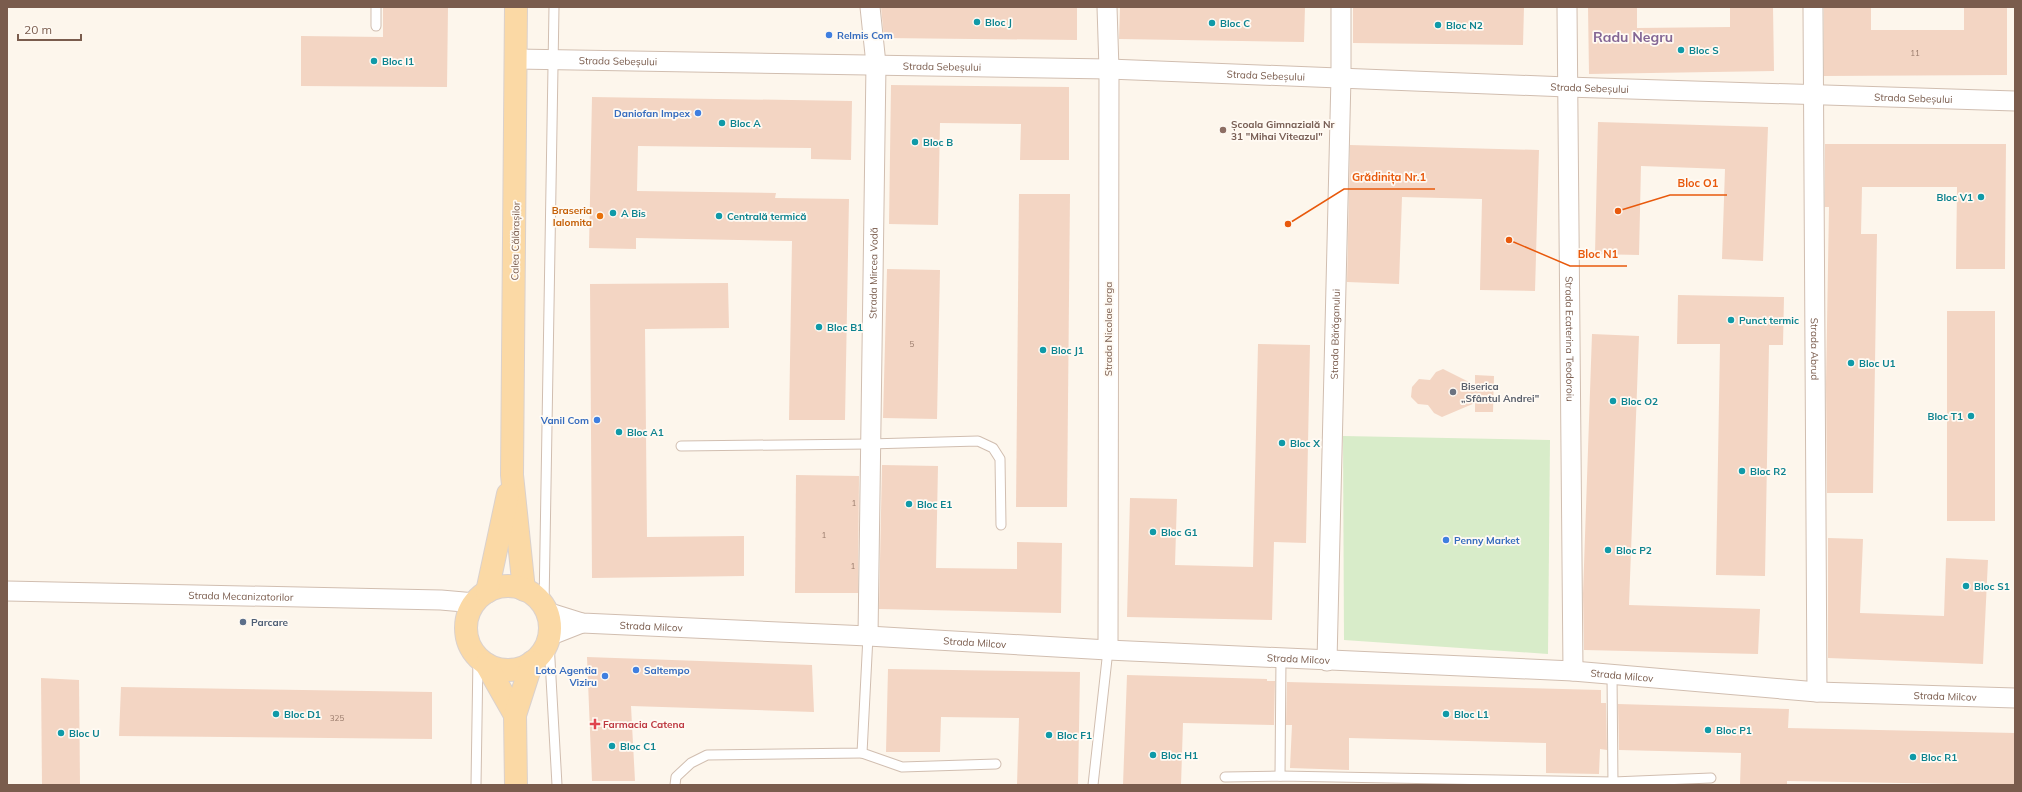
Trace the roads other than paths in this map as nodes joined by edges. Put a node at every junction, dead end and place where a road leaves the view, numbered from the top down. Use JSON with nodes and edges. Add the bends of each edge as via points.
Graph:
{"nodes":[{"id":1,"x":376,"y":7,"type":"edge"},
{"id":2,"x":516,"y":7,"type":"edge"},
{"id":3,"x":554,"y":7,"type":"edge"},
{"id":4,"x":870,"y":7,"type":"edge"},
{"id":5,"x":1107,"y":7,"type":"edge"},
{"id":6,"x":1341,"y":7,"type":"edge"},
{"id":7,"x":1567,"y":7,"type":"edge"},
{"id":8,"x":1813,"y":7,"type":"edge"},
{"id":9,"x":376,"y":26,"type":"dead end"},
{"id":10,"x":516,"y":59,"type":"junction"},
{"id":11,"x":553,"y":60,"type":"junction"},
{"id":12,"x":876,"y":64,"type":"junction"},
{"id":13,"x":1109,"y":69,"type":"junction"},
{"id":14,"x":1341,"y":78,"type":"junction"},
{"id":15,"x":1567,"y":87,"type":"junction"},
{"id":16,"x":1814,"y":96,"type":"junction"},
{"id":17,"x":2015,"y":101,"type":"edge"},
{"id":18,"x":869,"y":444,"type":"junction"},
{"id":19,"x":681,"y":446,"type":"dead end"},
{"id":20,"x":512,"y":476,"type":"junction"},
{"id":21,"x":1001,"y":525,"type":"dead end"},
{"id":22,"x":524,"y":590,"type":"junction"},
{"id":23,"x":7,"y":591,"type":"edge"},
{"id":24,"x":481,"y":597,"type":"junction"},
{"id":25,"x":545,"y":609,"type":"junction"},
{"id":26,"x":582,"y":623,"type":"junction"},
{"id":27,"x":868,"y":636,"type":"junction"},
{"id":28,"x":549,"y":639,"type":"junction"},
{"id":29,"x":1108,"y":650,"type":"junction"},
{"id":30,"x":1282,"y":658,"type":"junction"},
{"id":31,"x":482,"y":660,"type":"junction"},
{"id":32,"x":1327,"y":661,"type":"junction"},
{"id":33,"x":532,"y":662,"type":"junction"},
{"id":34,"x":1573,"y":671,"type":"junction"},
{"id":35,"x":1612,"y":674,"type":"junction"},
{"id":36,"x":1816,"y":692,"type":"junction"},
{"id":37,"x":2015,"y":698,"type":"edge"},
{"id":38,"x":514,"y":715,"type":"junction"},
{"id":39,"x":862,"y":753,"type":"junction"},
{"id":40,"x":996,"y":764,"type":"dead end"},
{"id":41,"x":1280,"y":776,"type":"junction"},
{"id":42,"x":1225,"y":777,"type":"dead end"},
{"id":43,"x":1711,"y":778,"type":"dead end"},
{"id":44,"x":1613,"y":784,"type":"edge"},
{"id":45,"x":476,"y":785,"type":"edge"},
{"id":46,"x":516,"y":785,"type":"edge"},
{"id":47,"x":556,"y":785,"type":"edge"},
{"id":48,"x":675,"y":785,"type":"edge"},
{"id":49,"x":1093,"y":785,"type":"edge"}],
"edges":[{"from":1,"to":9,"type":"lane"},
{"from":2,"to":10,"type":"main road","name":"Calea Călărașilor"},
{"from":3,"to":11,"type":"lane"},
{"from":4,"to":12,"type":"street","name":"Strada Mircea Vodă"},
{"from":5,"to":13,"type":"street","name":"Strada Nicolae Iorga"},
{"from":6,"to":14,"type":"street","name":"Strada Bărăganului"},
{"from":7,"to":15,"type":"street","name":"Strada Ecaterina Teodoroiu"},
{"from":8,"to":16,"type":"street","name":"Strada Abrud"},
{"from":10,"to":11,"type":"street","name":"Strada Sebeșului"},
{"from":10,"to":20,"type":"main road","name":"Calea Călărașilor"},
{"from":11,"to":12,"type":"street","name":"Strada Sebeșului"},
{"from":11,"to":25,"type":"lane"},
{"from":12,"to":13,"type":"street","name":"Strada Sebeșului"},
{"from":12,"to":18,"type":"street","name":"Strada Mircea Vodă"},
{"from":13,"to":14,"type":"street","name":"Strada Sebeșului"},
{"from":13,"to":29,"type":"street","name":"Strada Nicolae Iorga"},
{"from":14,"to":15,"type":"street","name":"Strada Sebeșului"},
{"from":14,"to":32,"type":"street","name":"Strada Bărăganului"},
{"from":15,"to":16,"type":"street","name":"Strada Sebeșului"},
{"from":15,"to":34,"type":"street","name":"Strada Ecaterina Teodoroiu"},
{"from":16,"to":17,"type":"street","name":"Strada Sebeșului"},
{"from":16,"to":36,"type":"street","name":"Strada Abrud"},
{"from":18,"to":19,"type":"lane"},
{"from":18,"to":21,"type":"lane","via":[[978,441],[993,448],[1000,459]]},
{"from":18,"to":27,"type":"street","name":"Strada Mircea Vodă"},
{"from":20,"to":22,"type":"main road","name":"Calea Călărașilor"},
{"from":20,"to":24,"type":"main road","name":"Calea Călărașilor"},
{"from":22,"to":24,"type":"main road","via":[[512,586],[499,588]]},
{"from":22,"to":25,"type":"main road","via":[[535,596]]},
{"from":23,"to":24,"type":"street","name":"Strada Mecanizatorilor","via":[[441,600]]},
{"from":24,"to":31,"type":"main road","via":[[468,619],[467,636],[471,648]]},
{"from":25,"to":26,"type":"street","name":"Strada Milcov"},
{"from":25,"to":28,"type":"main road","via":[[550,624]]},
{"from":26,"to":27,"type":"street","name":"Strada Milcov"},
{"from":26,"to":28,"type":"street","name":"Strada Milcov"},
{"from":27,"to":29,"type":"street","name":"Strada Milcov"},
{"from":27,"to":39,"type":"lane"},
{"from":28,"to":33,"type":"main road","via":[[539,657]]},
{"from":28,"to":47,"type":"lane"},
{"from":29,"to":30,"type":"street","name":"Strada Milcov"},
{"from":29,"to":49,"type":"lane"},
{"from":30,"to":32,"type":"street","name":"Strada Milcov"},
{"from":30,"to":41,"type":"lane"},
{"from":31,"to":33,"type":"main road","via":[[498,668],[510,670]]},
{"from":31,"to":38,"type":"main road"},
{"from":31,"to":45,"type":"lane"},
{"from":32,"to":34,"type":"street","name":"Strada Milcov"},
{"from":33,"to":38,"type":"main road"},
{"from":34,"to":35,"type":"street","name":"Strada Milcov"},
{"from":35,"to":36,"type":"street","name":"Strada Milcov"},
{"from":35,"to":44,"type":"lane"},
{"from":36,"to":37,"type":"street","name":"Strada Milcov"},
{"from":38,"to":46,"type":"main road"},
{"from":39,"to":40,"type":"lane","via":[[902,767]]},
{"from":39,"to":48,"type":"lane","via":[[707,755],[691,763],[676,776]]},
{"from":41,"to":42,"type":"lane"},
{"from":41,"to":44,"type":"lane"},
{"from":43,"to":44,"type":"lane"}]}
